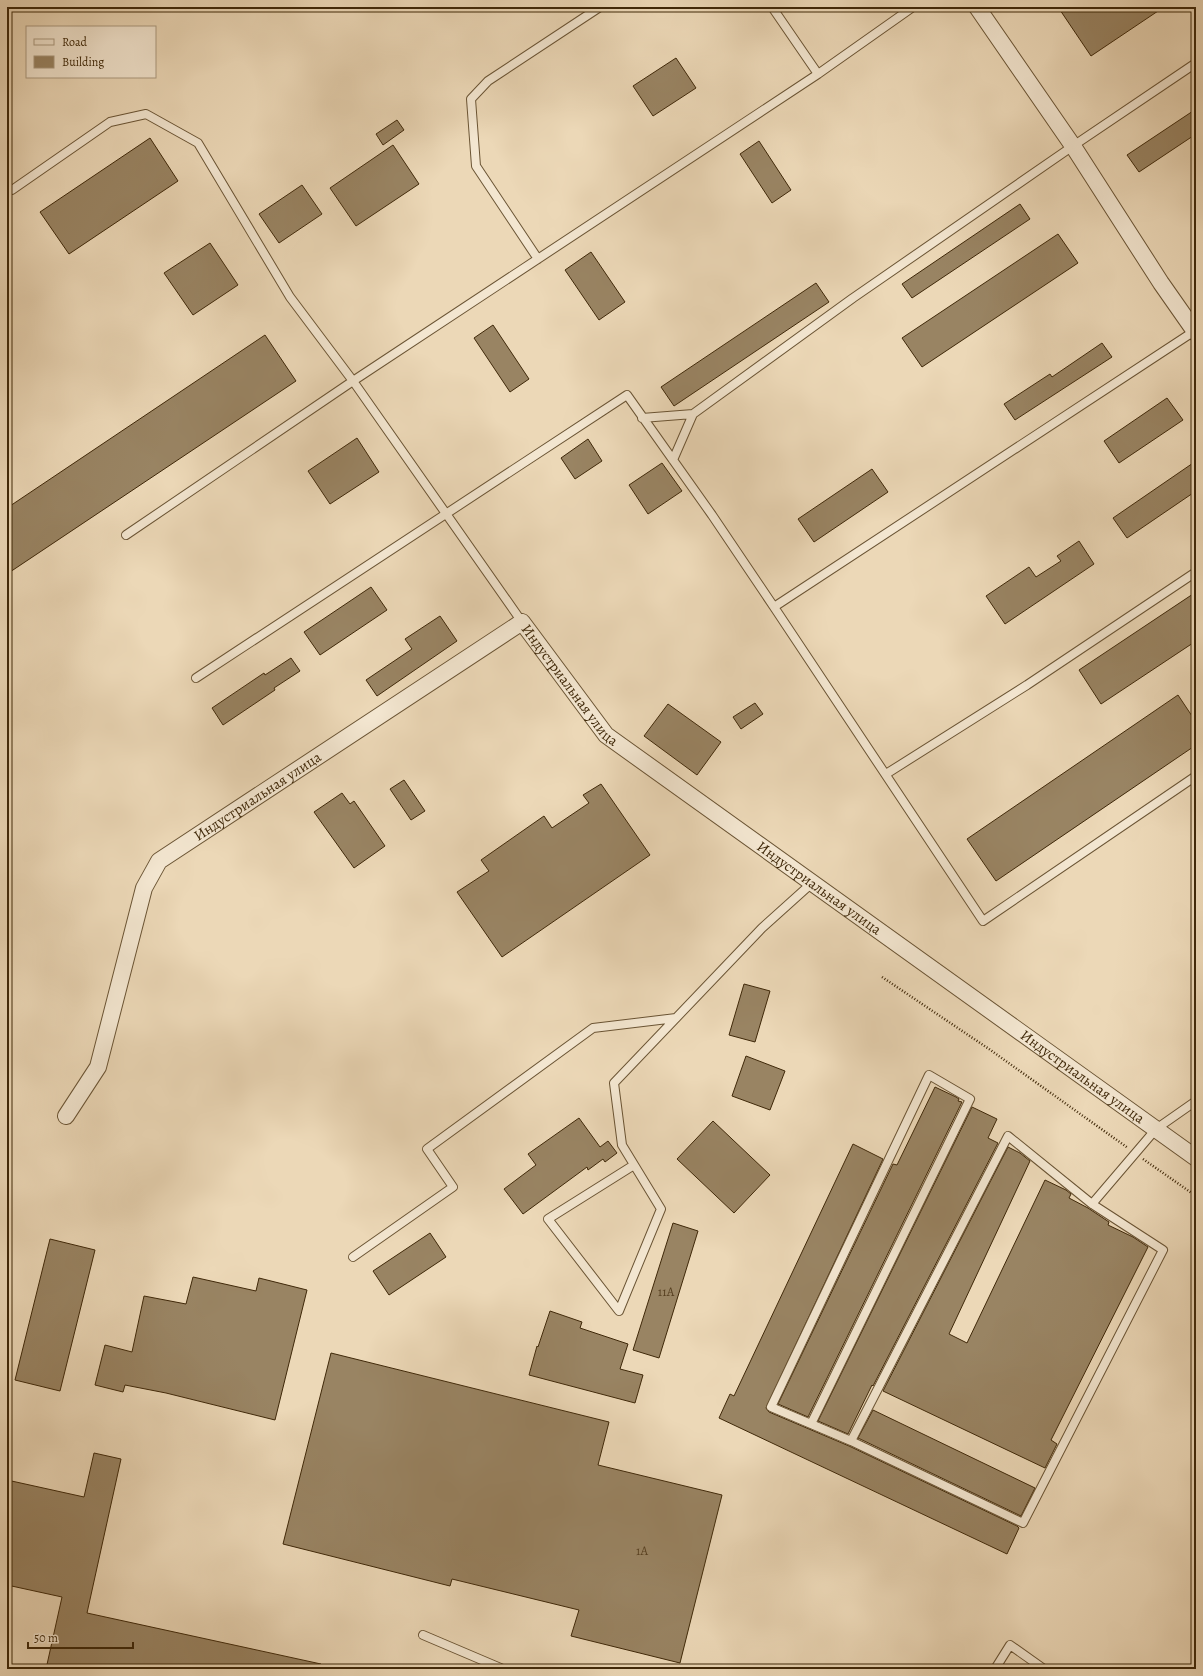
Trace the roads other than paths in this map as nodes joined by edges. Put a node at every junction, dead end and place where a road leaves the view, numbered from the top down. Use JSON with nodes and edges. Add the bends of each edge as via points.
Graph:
{"nodes":[{"id":1,"x":600,"y":7,"type":"edge"},
{"id":2,"x":772,"y":7,"type":"edge"},
{"id":3,"x":913,"y":7,"type":"edge"},
{"id":4,"x":977,"y":7,"type":"edge"},
{"id":5,"x":1196,"y":63,"type":"edge"},
{"id":6,"x":818,"y":74,"type":"junction"},
{"id":7,"x":1073,"y":146,"type":"junction"},
{"id":8,"x":7,"y":190,"type":"edge"},
{"id":9,"x":538,"y":259,"type":"junction"},
{"id":10,"x":1196,"y":332,"type":"edge"},
{"id":11,"x":353,"y":381,"type":"junction"},
{"id":12,"x":693,"y":414,"type":"junction"},
{"id":13,"x":642,"y":418,"type":"junction"},
{"id":14,"x":673,"y":460,"type":"junction"},
{"id":15,"x":445,"y":515,"type":"junction"},
{"id":16,"x":126,"y":535,"type":"dead end"},
{"id":17,"x":1196,"y":572,"type":"edge"},
{"id":18,"x":774,"y":607,"type":"junction"},
{"id":19,"x":522,"y":622,"type":"junction"},
{"id":20,"x":196,"y":678,"type":"dead end"},
{"id":21,"x":886,"y":774,"type":"junction"},
{"id":22,"x":1196,"y":776,"type":"edge"},
{"id":23,"x":812,"y":883,"type":"junction"},
{"id":24,"x":676,"y":1018,"type":"junction"},
{"id":25,"x":1196,"y":1101,"type":"edge"},
{"id":26,"x":66,"y":1116,"type":"dead end"},
{"id":27,"x":1156,"y":1129,"type":"junction"},
{"id":28,"x":1196,"y":1158,"type":"edge"},
{"id":29,"x":634,"y":1165,"type":"junction"},
{"id":30,"x":1092,"y":1204,"type":"junction"},
{"id":31,"x":353,"y":1257,"type":"dead end"},
{"id":32,"x":812,"y":1424,"type":"junction"},
{"id":33,"x":851,"y":1441,"type":"junction"},
{"id":34,"x":423,"y":1636,"type":"dead end"},
{"id":35,"x":503,"y":1669,"type":"edge"},
{"id":36,"x":995,"y":1669,"type":"edge"},
{"id":37,"x":1044,"y":1669,"type":"edge"}],
"edges":[{"from":1,"to":9,"type":"lane","via":[[488,81],[471,100],[476,166]]},
{"from":2,"to":6,"type":"lane"},
{"from":3,"to":6,"type":"lane"},
{"from":4,"to":7,"type":"street"},
{"from":5,"to":7,"type":"lane"},
{"from":6,"to":9,"type":"lane"},
{"from":7,"to":10,"type":"street","via":[[1161,283]]},
{"from":7,"to":12,"type":"lane","via":[[853,298]]},
{"from":8,"to":11,"type":"lane","via":[[12,190],[110,122],[146,114],[198,143],[290,297]]},
{"from":9,"to":11,"type":"lane"},
{"from":10,"to":18,"type":"lane"},
{"from":11,"to":15,"type":"lane"},
{"from":11,"to":16,"type":"lane"},
{"from":12,"to":13,"type":"lane"},
{"from":12,"to":14,"type":"lane"},
{"from":13,"to":14,"type":"lane"},
{"from":13,"to":15,"type":"lane","via":[[627,395]]},
{"from":14,"to":18,"type":"lane"},
{"from":15,"to":19,"type":"lane"},
{"from":15,"to":20,"type":"lane"},
{"from":17,"to":21,"type":"lane"},
{"from":18,"to":21,"type":"lane"},
{"from":19,"to":23,"type":"street","name":"Индустриальная улица","via":[[606,735]]},
{"from":19,"to":26,"type":"street","name":"Индустриальная улица","via":[[159,861],[144,888],[98,1067]]},
{"from":21,"to":22,"type":"lane","via":[[983,921]]},
{"from":23,"to":24,"type":"lane","via":[[762,928]]},
{"from":23,"to":27,"type":"street","name":"Индустриальная улица"},
{"from":24,"to":29,"type":"lane","via":[[614,1083],[622,1145]]},
{"from":24,"to":31,"type":"lane","via":[[593,1028],[426,1149],[453,1187]]},
{"from":25,"to":27,"type":"lane"},
{"from":27,"to":28,"type":"street","name":"Индустриальная улица"},
{"from":27,"to":30,"type":"lane"},
{"from":29,"to":29,"type":"lane","via":[[661,1209],[619,1311],[548,1219]]},
{"from":30,"to":33,"type":"lane","via":[[1008,1136]]},
{"from":30,"to":33,"type":"lane","via":[[1163,1250],[1023,1523]]},
{"from":32,"to":32,"type":"lane","via":[[771,1407],[930,1075],[970,1099]]},
{"from":32,"to":33,"type":"lane"},
{"from":34,"to":35,"type":"lane"},
{"from":36,"to":37,"type":"lane","via":[[1010,1645]]}]}
